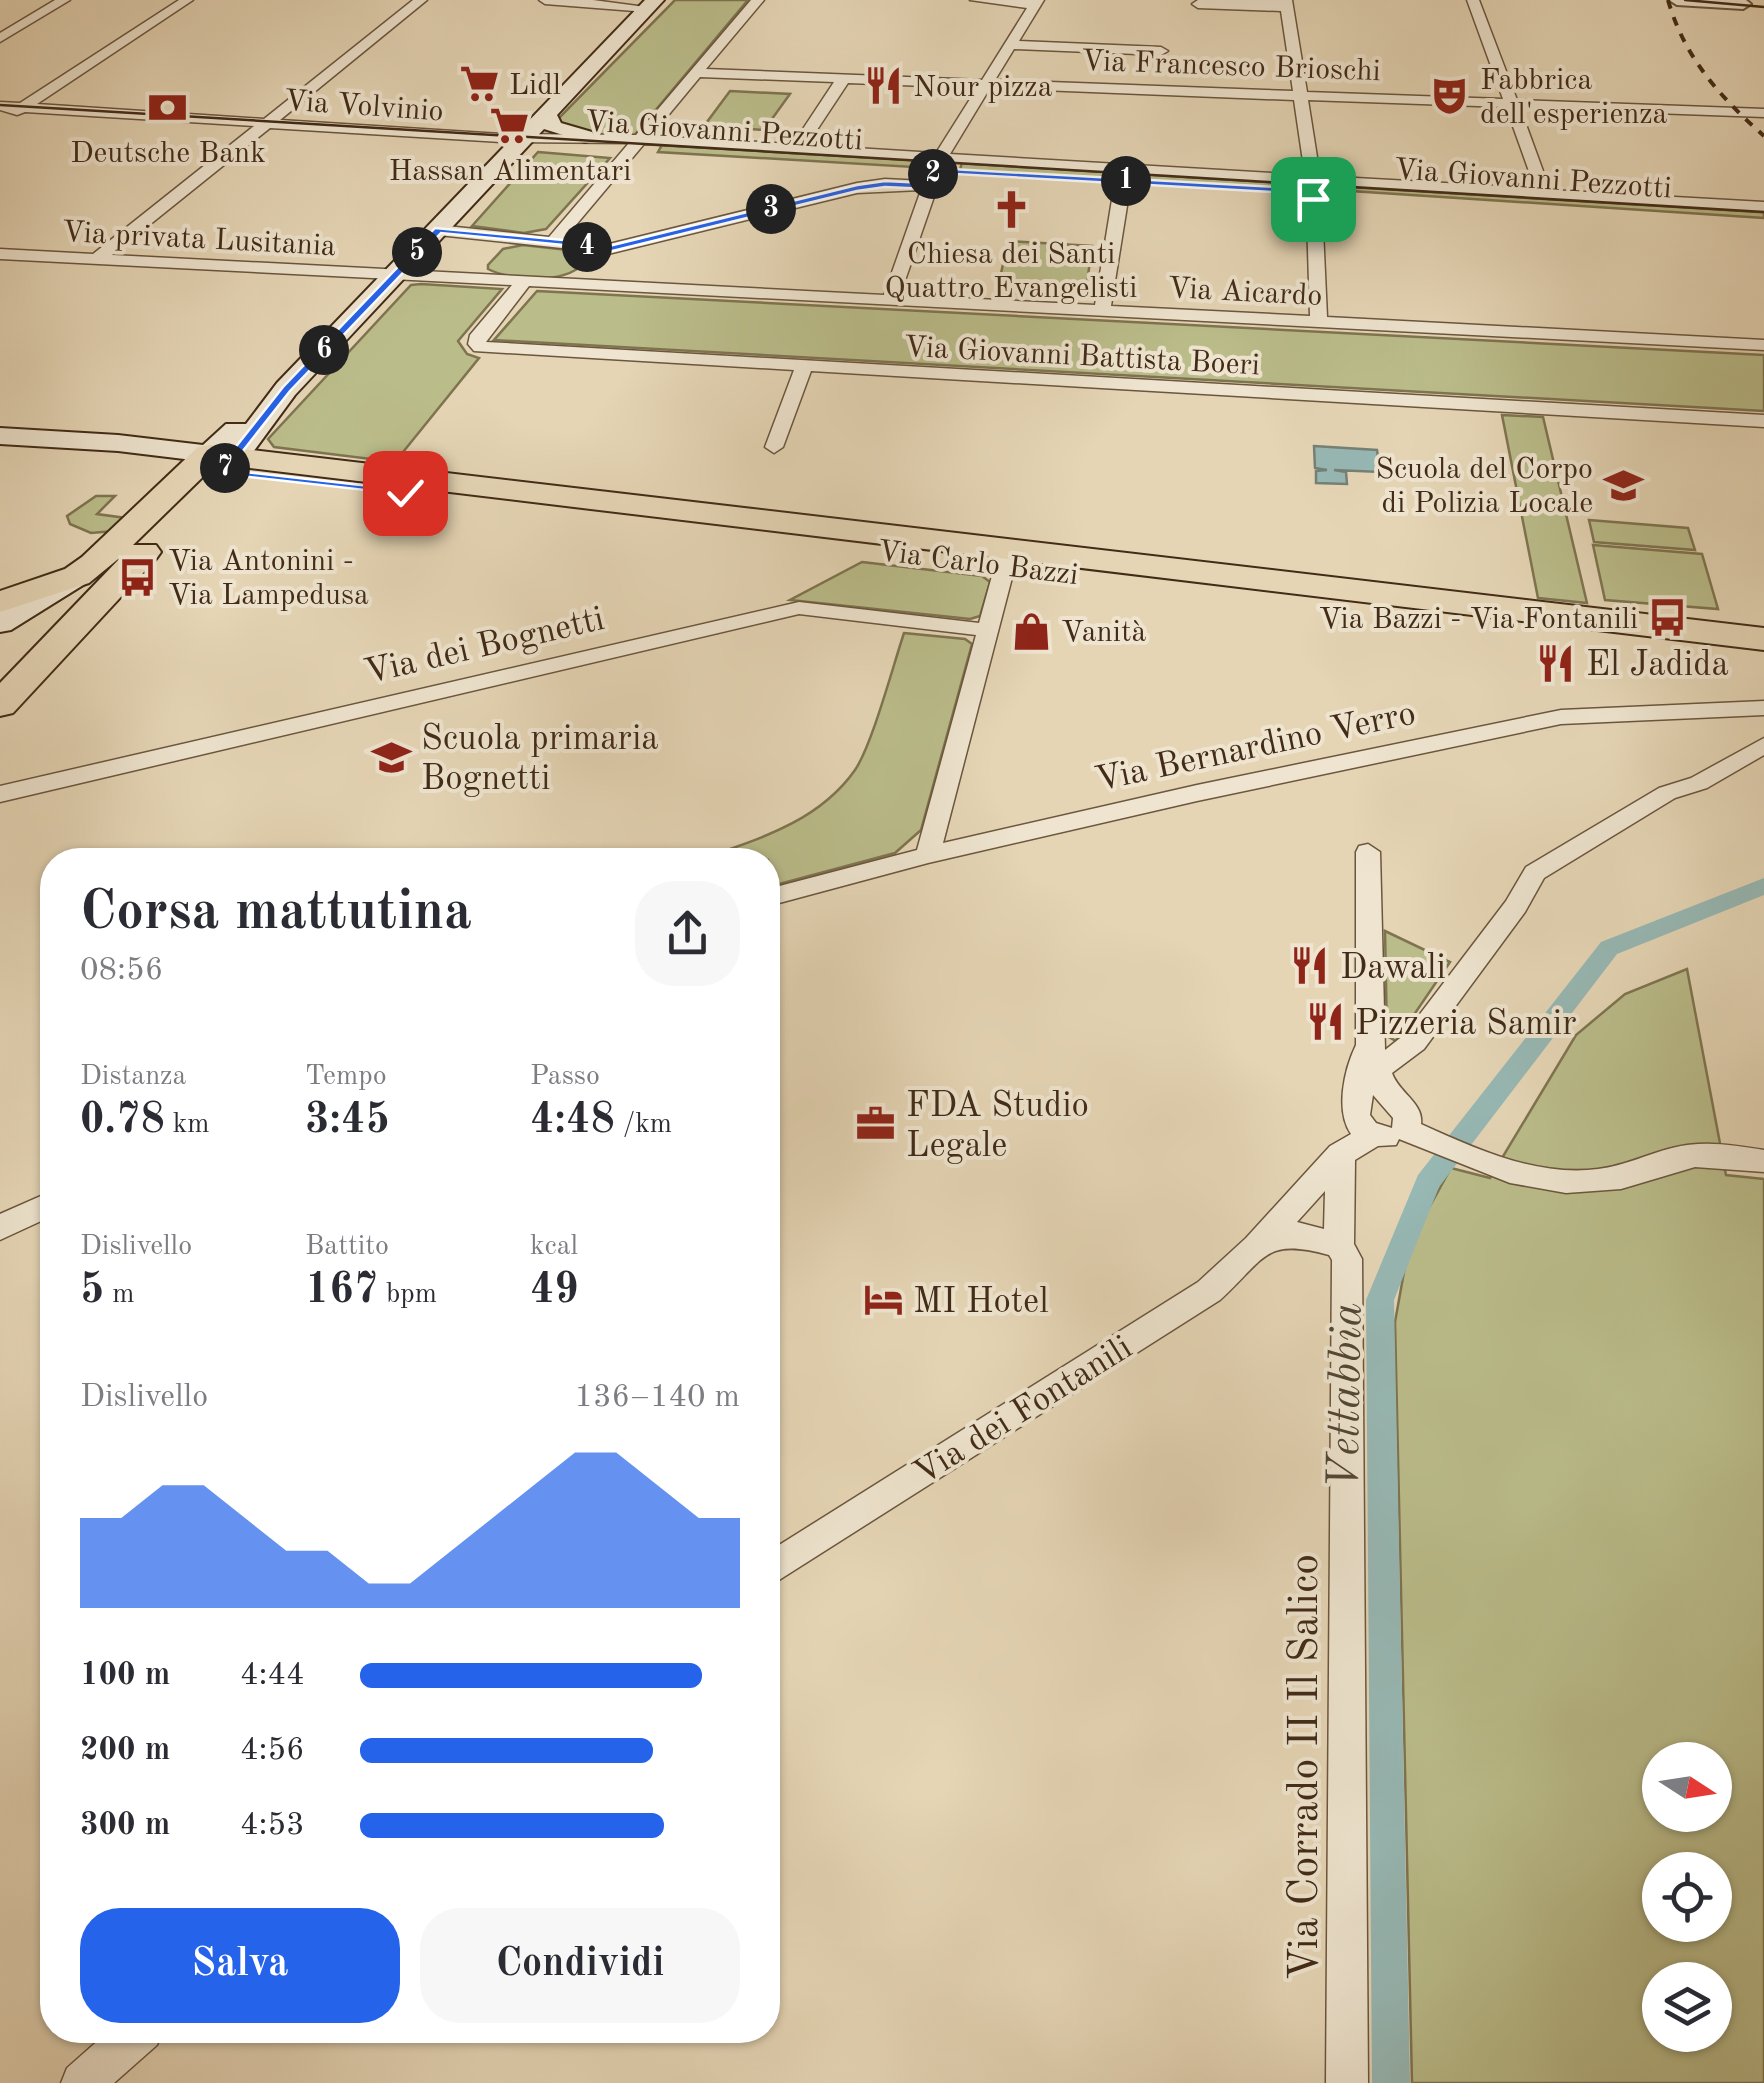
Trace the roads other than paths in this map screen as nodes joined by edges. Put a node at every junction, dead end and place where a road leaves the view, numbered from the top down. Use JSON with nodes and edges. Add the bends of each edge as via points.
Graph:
{"nodes":[{"id":1,"x":64,"y":0,"type":"edge"},
{"id":2,"x":188,"y":0,"type":"edge"},
{"id":3,"x":421,"y":0,"type":"edge"},
{"id":4,"x":545,"y":0,"type":"edge"},
{"id":5,"x":758,"y":0,"type":"edge"},
{"id":6,"x":976,"y":0,"type":"edge"},
{"id":7,"x":1473,"y":0,"type":"edge"},
{"id":8,"x":1678,"y":0,"type":"edge"},
{"id":9,"x":1711,"y":0,"type":"edge"},
{"id":10,"x":655,"y":3,"type":"edge"},
{"id":11,"x":1036,"y":3,"type":"edge"},
{"id":12,"x":1287,"y":3,"type":"edge"},
{"id":13,"x":1198,"y":4,"type":"dead end"},
{"id":14,"x":1743,"y":4,"type":"junction"},
{"id":15,"x":1764,"y":6,"type":"edge"},
{"id":16,"x":0,"y":38,"type":"edge"},
{"id":17,"x":1010,"y":45,"type":"junction"},
{"id":18,"x":1161,"y":51,"type":"dead end"},
{"id":19,"x":696,"y":73,"type":"junction"},
{"id":20,"x":844,"y":78,"type":"junction"},
{"id":21,"x":986,"y":84,"type":"junction"},
{"id":22,"x":1300,"y":95,"type":"junction"},
{"id":23,"x":1510,"y":103,"type":"junction"},
{"id":24,"x":6,"y":113,"type":"edge"},
{"id":25,"x":1764,"y":113,"type":"edge"},
{"id":26,"x":264,"y":124,"type":"junction"},
{"id":27,"x":533,"y":131,"type":"junction"},
{"id":28,"x":585,"y":136,"type":"joint"},
{"id":29,"x":635,"y":145,"type":"junction"},
{"id":30,"x":797,"y":149,"type":"junction"},
{"id":31,"x":934,"y":171,"type":"junction"},
{"id":32,"x":1123,"y":181,"type":"junction"},
{"id":33,"x":1313,"y":185,"type":"junction"},
{"id":34,"x":1540,"y":194,"type":"junction"},
{"id":35,"x":1764,"y":207,"type":"edge"},
{"id":36,"x":1764,"y":220,"type":"edge"},
{"id":37,"x":438,"y":230,"type":"junction"},
{"id":38,"x":499,"y":236,"type":"junction"},
{"id":39,"x":554,"y":241,"type":"junction"},
{"id":40,"x":486,"y":250,"type":"dead end"},
{"id":41,"x":596,"y":252,"type":"junction"},
{"id":42,"x":0,"y":254,"type":"edge"},
{"id":43,"x":97,"y":259,"type":"junction"},
{"id":44,"x":474,"y":264,"type":"dead end"},
{"id":45,"x":395,"y":276,"type":"junction"},
{"id":46,"x":461,"y":279,"type":"junction"},
{"id":47,"x":524,"y":282,"type":"junction"},
{"id":48,"x":604,"y":285,"type":"junction"},
{"id":49,"x":890,"y":300,"type":"junction"},
{"id":50,"x":1102,"y":311,"type":"junction"},
{"id":51,"x":1319,"y":322,"type":"junction"},
{"id":52,"x":1764,"y":345,"type":"edge"},
{"id":53,"x":804,"y":367,"type":"junction"},
{"id":54,"x":1764,"y":420,"type":"edge"},
{"id":55,"x":10,"y":437,"type":"edge"},
{"id":56,"x":774,"y":447,"type":"dead end"},
{"id":57,"x":214,"y":463,"type":"junction"},
{"id":58,"x":1008,"y":557,"type":"junction"},
{"id":59,"x":77,"y":576,"type":"junction"},
{"id":60,"x":0,"y":602,"type":"edge"},
{"id":61,"x":0,"y":623,"type":"edge"},
{"id":62,"x":988,"y":630,"type":"junction"},
{"id":63,"x":1764,"y":639,"type":"edge"},
{"id":64,"x":1764,"y":655,"type":"edge"},
{"id":65,"x":6,"y":682,"type":"edge"},
{"id":66,"x":1764,"y":708,"type":"edge"},
{"id":67,"x":1764,"y":745,"type":"edge"},
{"id":68,"x":0,"y":794,"type":"edge"},
{"id":69,"x":1368,"y":852,"type":"dead end"},
{"id":70,"x":928,"y":855,"type":"junction"},
{"id":71,"x":780,"y":893,"type":"edge"},
{"id":72,"x":1373,"y":1057,"type":"junction"},
{"id":73,"x":1396,"y":1101,"type":"junction"},
{"id":74,"x":1360,"y":1102,"type":"junction"},
{"id":75,"x":1412,"y":1133,"type":"junction"},
{"id":76,"x":1373,"y":1135,"type":"junction"},
{"id":77,"x":1340,"y":1154,"type":"junction"},
{"id":78,"x":1764,"y":1161,"type":"edge"},
{"id":79,"x":40,"y":1209,"type":"edge"},
{"id":80,"x":0,"y":1228,"type":"edge"},
{"id":81,"x":1267,"y":1236,"type":"junction"},
{"id":82,"x":1339,"y":1246,"type":"junction"},
{"id":83,"x":780,"y":1563,"type":"edge"},
{"id":84,"x":127,"y":2043,"type":"edge"},
{"id":85,"x":82,"y":2083,"type":"edge"},
{"id":86,"x":1348,"y":2083,"type":"edge"}],
"edges":[{"from":1,"to":16,"type":"street"},
{"from":2,"to":24,"type":"street"},
{"from":3,"to":26,"type":"street"},
{"from":4,"to":10,"type":"street"},
{"from":5,"to":19,"type":"street"},
{"from":6,"to":11,"type":"street"},
{"from":7,"to":23,"type":"street"},
{"from":8,"to":14,"type":"street"},
{"from":9,"to":14,"type":"street"},
{"from":10,"to":27,"type":"main road"},
{"from":11,"to":17,"type":"street"},
{"from":12,"to":13,"type":"street"},
{"from":12,"to":22,"type":"street"},
{"from":14,"to":15,"type":"street"},
{"from":17,"to":18,"type":"street"},
{"from":17,"to":21,"type":"street"},
{"from":19,"to":20,"type":"street","name":"Via Francesco Brioschi"},
{"from":19,"to":29,"type":"street"},
{"from":20,"to":21,"type":"street","name":"Via Francesco Brioschi"},
{"from":20,"to":30,"type":"street"},
{"from":21,"to":22,"type":"street","name":"Via Francesco Brioschi"},
{"from":21,"to":31,"type":"street"},
{"from":22,"to":23,"type":"street","name":"Via Francesco Brioschi"},
{"from":22,"to":33,"type":"street"},
{"from":23,"to":25,"type":"street","name":"Via Francesco Brioschi"},
{"from":23,"to":34,"type":"street"},
{"from":24,"to":26,"type":"street","name":"Via Volvinio"},
{"from":26,"to":27,"type":"street","name":"Via Volvinio","via":[[501,138]]},
{"from":26,"to":43,"type":"street"},
{"from":27,"to":28,"type":"main road","via":[[554,126]]},
{"from":27,"to":29,"type":"street","name":"Via Giovanni Pezzotti"},
{"from":27,"to":37,"type":"main road"},
{"from":28,"to":29,"type":"street","name":"Via Giovanni Pezzotti"},
{"from":29,"to":30,"type":"street","name":"Via Giovanni Pezzotti"},
{"from":29,"to":31,"type":"street","name":"Via Giovanni Pezzotti"},
{"from":29,"to":39,"type":"street"},
{"from":30,"to":31,"type":"street","name":"Via Giovanni Pezzotti"},
{"from":31,"to":32,"type":"street","name":"Via Giovanni Pezzotti"},
{"from":31,"to":33,"type":"street","name":"Via Giovanni Pezzotti"},
{"from":31,"to":41,"type":"street"},
{"from":31,"to":49,"type":"street"},
{"from":32,"to":33,"type":"street","name":"Via Giovanni Pezzotti"},
{"from":32,"to":50,"type":"street"},
{"from":33,"to":34,"type":"street","name":"Via Giovanni Pezzotti"},
{"from":33,"to":36,"type":"street","name":"Via Giovanni Pezzotti"},
{"from":33,"to":51,"type":"street"},
{"from":34,"to":35,"type":"street","name":"Via Giovanni Pezzotti"},
{"from":37,"to":38,"type":"street"},
{"from":37,"to":45,"type":"main road"},
{"from":38,"to":39,"type":"street"},
{"from":38,"to":40,"type":"street"},
{"from":39,"to":41,"type":"street"},
{"from":41,"to":48,"type":"street"},
{"from":42,"to":43,"type":"street","name":"Via privata Lusitania"},
{"from":43,"to":45,"type":"street","name":"Via privata Lusitania"},
{"from":44,"to":46,"type":"street"},
{"from":45,"to":46,"type":"street","name":"Via privata Lusitania"},
{"from":45,"to":57,"type":"main road"},
{"from":46,"to":47,"type":"street","name":"Via Aicardo"},
{"from":47,"to":48,"type":"street","name":"Via Aicardo"},
{"from":47,"to":53,"type":"street","name":"Via Giovanni Battista Boeri","via":[[480,336],[480,347]]},
{"from":48,"to":49,"type":"street","name":"Via Aicardo"},
{"from":49,"to":50,"type":"street","name":"Via Aicardo"},
{"from":50,"to":51,"type":"street","name":"Via Aicardo"},
{"from":51,"to":52,"type":"street","name":"Via Aicardo"},
{"from":53,"to":54,"type":"street","name":"Via Giovanni Battista Boeri"},
{"from":53,"to":56,"type":"street"},
{"from":55,"to":57,"type":"main road","via":[[103,458]]},
{"from":57,"to":58,"type":"main road","name":"Via Carlo Bazzi"},
{"from":57,"to":59,"type":"main road"},
{"from":57,"to":65,"type":"main road"},
{"from":58,"to":62,"type":"street"},
{"from":58,"to":63,"type":"main road","name":"Via Carlo Bazzi"},
{"from":58,"to":64,"type":"main road","name":"Via Carlo Bazzi"},
{"from":59,"to":60,"type":"main road"},
{"from":59,"to":61,"type":"main road"},
{"from":62,"to":68,"type":"street","name":"Via dei Bognetti","via":[[800,608]]},
{"from":62,"to":70,"type":"street"},
{"from":66,"to":70,"type":"street","name":"Via Bernardino Verro","via":[[1562,718]]},
{"from":67,"to":72,"type":"street","via":[[1666,794],[1536,873],[1414,1042]]},
{"from":69,"to":72,"type":"street"},
{"from":70,"to":71,"type":"street","name":"Via Bernardino Verro"},
{"from":72,"to":73,"type":"street","via":[[1382,1087]]},
{"from":72,"to":74,"type":"street","via":[[1360,1068]]},
{"from":73,"to":74,"type":"street"},
{"from":73,"to":75,"type":"street"},
{"from":74,"to":76,"type":"street","via":[[1354,1117]]},
{"from":75,"to":76,"type":"street"},
{"from":75,"to":78,"type":"street","via":[[1486,1165],[1582,1180],[1620,1178],[1675,1158]]},
{"from":76,"to":77,"type":"street","name":"Via dei Fontanili"},
{"from":77,"to":81,"type":"street","name":"Via dei Fontanili"},
{"from":77,"to":82,"type":"street","name":"Via Corrado II Il Salico"},
{"from":79,"to":80,"type":"street"},
{"from":81,"to":82,"type":"street","via":[[1293,1233]]},
{"from":81,"to":83,"type":"street","name":"Via dei Fontanili","via":[[1209,1291]]},
{"from":82,"to":86,"type":"street","name":"Via Corrado II Il Salico","via":[[1347,1259]]},
{"from":84,"to":85,"type":"street"}]}
